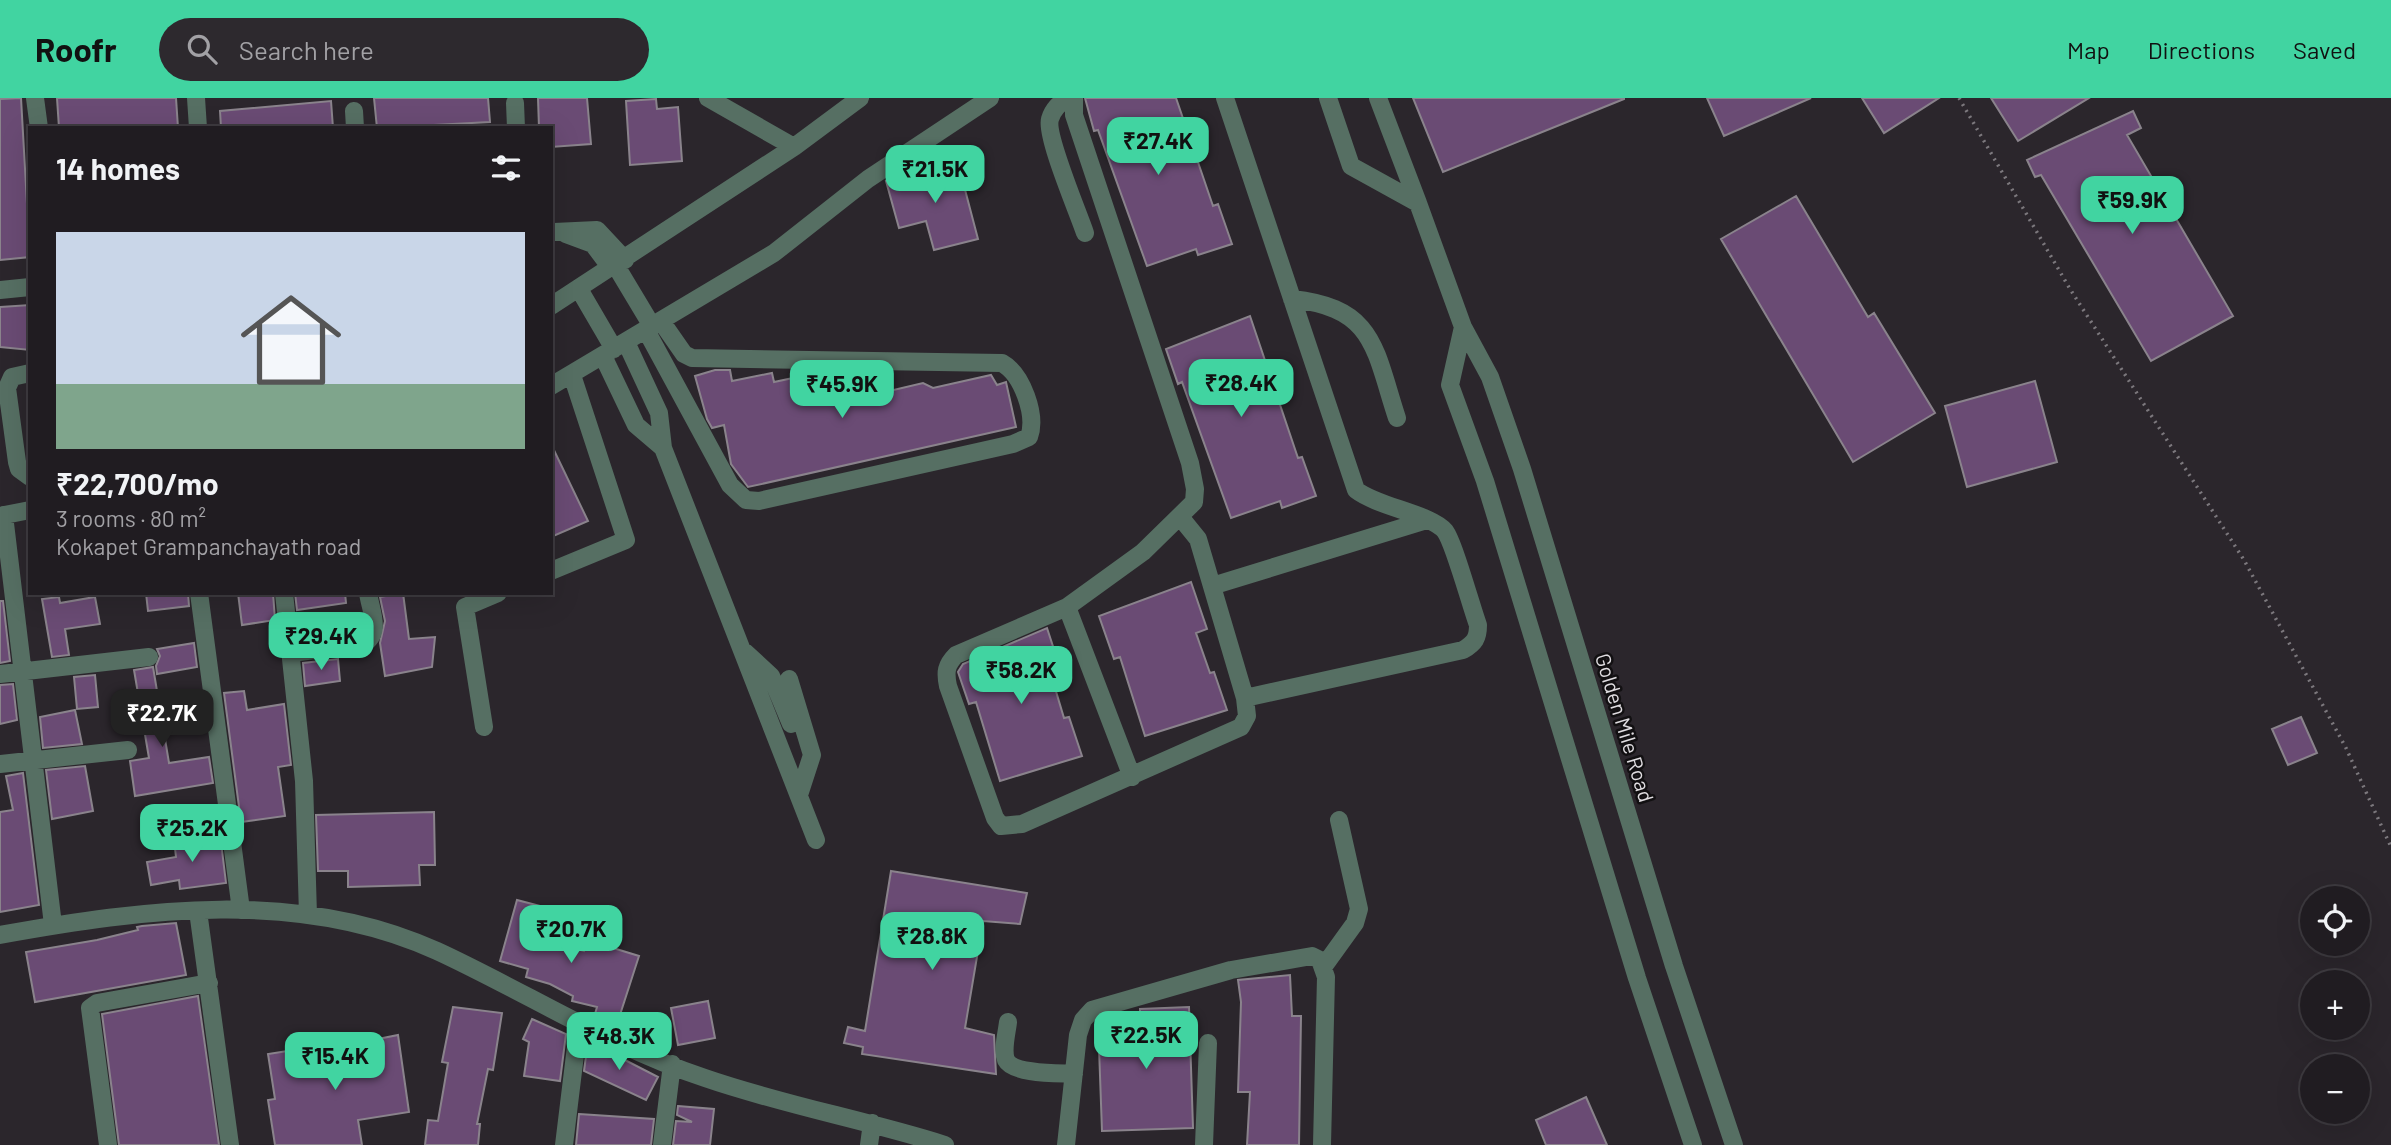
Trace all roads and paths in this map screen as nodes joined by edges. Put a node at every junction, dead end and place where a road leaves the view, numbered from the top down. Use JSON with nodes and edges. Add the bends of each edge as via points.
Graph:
{"nodes":[{"id":1,"x":35,"y":98,"type":"edge"},
{"id":2,"x":196,"y":98,"type":"edge"},
{"id":3,"x":708,"y":98,"type":"edge"},
{"id":4,"x":860,"y":98,"type":"edge"},
{"id":5,"x":990,"y":98,"type":"edge"},
{"id":6,"x":1067,"y":98,"type":"edge"},
{"id":7,"x":1074,"y":98,"type":"edge"},
{"id":8,"x":1225,"y":98,"type":"edge"},
{"id":9,"x":1328,"y":98,"type":"edge"},
{"id":10,"x":1378,"y":98,"type":"edge"},
{"id":11,"x":1959,"y":98,"type":"edge"},
{"id":12,"x":515,"y":103,"type":"dead end"},
{"id":13,"x":38,"y":126,"type":"edge"},
{"id":14,"x":198,"y":126,"type":"edge"},
{"id":15,"x":516,"y":126,"type":"edge"},
{"id":16,"x":793,"y":147,"type":"junction"},
{"id":17,"x":1418,"y":203,"type":"junction"},
{"id":18,"x":553,"y":232,"type":"edge"},
{"id":19,"x":1085,"y":233,"type":"dead end"},
{"id":20,"x":617,"y":265,"type":"junction"},
{"id":21,"x":28,"y":287,"type":"edge"},
{"id":22,"x":579,"y":289,"type":"junction"},
{"id":23,"x":0,"y":290,"type":"edge"},
{"id":24,"x":1292,"y":299,"type":"junction"},
{"id":25,"x":553,"y":305,"type":"edge"},
{"id":26,"x":653,"y":326,"type":"junction"},
{"id":27,"x":1463,"y":327,"type":"junction"},
{"id":28,"x":615,"y":349,"type":"junction"},
{"id":29,"x":688,"y":357,"type":"junction"},
{"id":30,"x":668,"y":370,"type":"junction"},
{"id":31,"x":28,"y":373,"type":"edge"},
{"id":32,"x":572,"y":375,"type":"junction"},
{"id":33,"x":553,"y":385,"type":"edge"},
{"id":34,"x":1397,"y":418,"type":"dead end"},
{"id":35,"x":663,"y":448,"type":"junction"},
{"id":36,"x":28,"y":476,"type":"edge"},
{"id":37,"x":28,"y":510,"type":"edge"},
{"id":38,"x":2,"y":516,"type":"edge"},
{"id":39,"x":1181,"y":518,"type":"junction"},
{"id":40,"x":1427,"y":520,"type":"junction"},
{"id":41,"x":553,"y":570,"type":"edge"},
{"id":42,"x":1212,"y":586,"type":"junction"},
{"id":43,"x":199,"y":595,"type":"edge"},
{"id":44,"x":284,"y":595,"type":"edge"},
{"id":45,"x":368,"y":595,"type":"edge"},
{"id":46,"x":493,"y":595,"type":"edge"},
{"id":47,"x":1067,"y":607,"type":"junction"},
{"id":48,"x":742,"y":650,"type":"junction"},
{"id":49,"x":291,"y":653,"type":"junction"},
{"id":50,"x":149,"y":657,"type":"dead end"},
{"id":51,"x":23,"y":672,"type":"junction"},
{"id":52,"x":0,"y":674,"type":"edge"},
{"id":53,"x":789,"y":679,"type":"dead end"},
{"id":54,"x":1245,"y":698,"type":"junction"},
{"id":55,"x":484,"y":727,"type":"dead end"},
{"id":56,"x":128,"y":750,"type":"dead end"},
{"id":57,"x":801,"y":752,"type":"dead end"},
{"id":58,"x":34,"y":761,"type":"junction"},
{"id":59,"x":0,"y":764,"type":"edge"},
{"id":60,"x":1132,"y":777,"type":"junction"},
{"id":61,"x":799,"y":795,"type":"junction"},
{"id":62,"x":1339,"y":820,"type":"dead end"},
{"id":63,"x":816,"y":840,"type":"dead end"},
{"id":64,"x":2391,"y":847,"type":"edge"},
{"id":65,"x":241,"y":910,"type":"junction"},
{"id":66,"x":192,"y":911,"type":"junction"},
{"id":67,"x":308,"y":915,"type":"junction"},
{"id":68,"x":53,"y":925,"type":"junction"},
{"id":69,"x":0,"y":935,"type":"edge"},
{"id":70,"x":1324,"y":966,"type":"junction"},
{"id":71,"x":204,"y":984,"type":"junction"},
{"id":72,"x":1008,"y":1022,"type":"dead end"},
{"id":73,"x":579,"y":1023,"type":"junction"},
{"id":74,"x":1208,"y":1043,"type":"dead end"},
{"id":75,"x":672,"y":1064,"type":"junction"},
{"id":76,"x":1074,"y":1074,"type":"junction"},
{"id":77,"x":872,"y":1123,"type":"junction"},
{"id":78,"x":108,"y":1145,"type":"edge"},
{"id":79,"x":230,"y":1145,"type":"edge"},
{"id":80,"x":564,"y":1145,"type":"edge"},
{"id":81,"x":662,"y":1145,"type":"edge"},
{"id":82,"x":869,"y":1145,"type":"edge"},
{"id":83,"x":945,"y":1145,"type":"edge"},
{"id":84,"x":1066,"y":1145,"type":"edge"},
{"id":85,"x":1204,"y":1145,"type":"edge"},
{"id":86,"x":1322,"y":1145,"type":"edge"},
{"id":87,"x":1693,"y":1145,"type":"edge"},
{"id":88,"x":1734,"y":1145,"type":"edge"}],
"edges":[{"from":1,"to":13,"type":"street"},
{"from":2,"to":14,"type":"street"},
{"from":3,"to":16,"type":"street"},
{"from":4,"to":16,"type":"street"},
{"from":5,"to":26,"type":"street","via":[[868,179],[774,253]]},
{"from":6,"to":19,"type":"street","via":[[1056,106],[1049,121]]},
{"from":7,"to":39,"type":"street","via":[[1074,115],[1190,463],[1194,502]]},
{"from":8,"to":24,"type":"street"},
{"from":9,"to":17,"type":"street","via":[[1351,166]]},
{"from":10,"to":17,"type":"street","name":"Golden Mile Road"},
{"from":11,"to":64,"type":"path","via":[[2070,289],[2244,561],[2346,748]]},
{"from":12,"to":15,"type":"street"},
{"from":16,"to":20,"type":"street"},
{"from":17,"to":27,"type":"street","name":"Golden Mile Road"},
{"from":18,"to":20,"type":"street","via":[[593,244]]},
{"from":20,"to":22,"type":"street"},
{"from":20,"to":26,"type":"street"},
{"from":21,"to":23,"type":"street"},
{"from":22,"to":25,"type":"street"},
{"from":22,"to":28,"type":"street"},
{"from":24,"to":34,"type":"street","via":[[1329,305],[1359,322],[1375,350]]},
{"from":24,"to":40,"type":"street","via":[[1356,490],[1371,501]]},
{"from":26,"to":28,"type":"street"},
{"from":26,"to":29,"type":"street"},
{"from":26,"to":30,"type":"street"},
{"from":27,"to":87,"type":"street","via":[[1450,384],[1485,481]]},
{"from":27,"to":88,"type":"street","name":"Golden Mile Road","via":[[1490,377],[1522,469],[1674,966]]},
{"from":28,"to":32,"type":"street"},
{"from":28,"to":35,"type":"street","via":[[659,413]]},
{"from":28,"to":35,"type":"street","via":[[636,425]]},
{"from":29,"to":30,"type":"street"},
{"from":29,"to":30,"type":"street","via":[[1002,363],[1017,376],[1031,431],[1029,437],[1013,444],[759,501],[746,500],[730,485]]},
{"from":31,"to":36,"type":"street","via":[[12,377],[7,388],[17,462]]},
{"from":32,"to":33,"type":"street"},
{"from":32,"to":41,"type":"street","via":[[626,540]]},
{"from":35,"to":48,"type":"street"},
{"from":37,"to":38,"type":"street"},
{"from":38,"to":51,"type":"street"},
{"from":39,"to":42,"type":"street","via":[[1198,539]]},
{"from":39,"to":47,"type":"street"},
{"from":40,"to":42,"type":"street"},
{"from":40,"to":54,"type":"street","via":[[1446,532],[1478,625],[1472,645]]},
{"from":42,"to":54,"type":"street"},
{"from":43,"to":65,"type":"street"},
{"from":44,"to":49,"type":"street"},
{"from":45,"to":49,"type":"street","via":[[374,631],[370,640]]},
{"from":46,"to":55,"type":"street","via":[[465,607]]},
{"from":47,"to":60,"type":"street"},
{"from":47,"to":60,"type":"street","via":[[956,655],[948,663],[948,686],[995,818],[1001,826],[1022,824]]},
{"from":48,"to":57,"type":"street","via":[[775,681]]},
{"from":48,"to":61,"type":"street"},
{"from":49,"to":67,"type":"street","via":[[304,781]]},
{"from":50,"to":51,"type":"street"},
{"from":51,"to":52,"type":"street"},
{"from":51,"to":58,"type":"street"},
{"from":53,"to":61,"type":"street","via":[[812,755]]},
{"from":54,"to":60,"type":"street","via":[[1247,716],[1241,727]]},
{"from":56,"to":58,"type":"street"},
{"from":58,"to":59,"type":"street"},
{"from":58,"to":68,"type":"street"},
{"from":61,"to":63,"type":"street"},
{"from":62,"to":70,"type":"street","via":[[1359,909],[1355,923]]},
{"from":65,"to":66,"type":"street"},
{"from":65,"to":67,"type":"street"},
{"from":66,"to":68,"type":"street","via":[[118,914]]},
{"from":66,"to":71,"type":"street"},
{"from":67,"to":73,"type":"street","via":[[351,921],[435,950]]},
{"from":68,"to":69,"type":"street"},
{"from":70,"to":76,"type":"street","via":[[1312,956],[1231,970],[1092,1010],[1078,1035]]},
{"from":70,"to":86,"type":"street"},
{"from":71,"to":78,"type":"street","via":[[90,1008]]},
{"from":71,"to":79,"type":"street"},
{"from":72,"to":76,"type":"street","via":[[1006,1061],[1014,1069]]},
{"from":73,"to":75,"type":"street"},
{"from":73,"to":80,"type":"street"},
{"from":74,"to":85,"type":"street"},
{"from":75,"to":77,"type":"street","via":[[704,1078]]},
{"from":75,"to":81,"type":"street"},
{"from":76,"to":84,"type":"street"},
{"from":77,"to":82,"type":"street"},
{"from":77,"to":83,"type":"street"}]}
